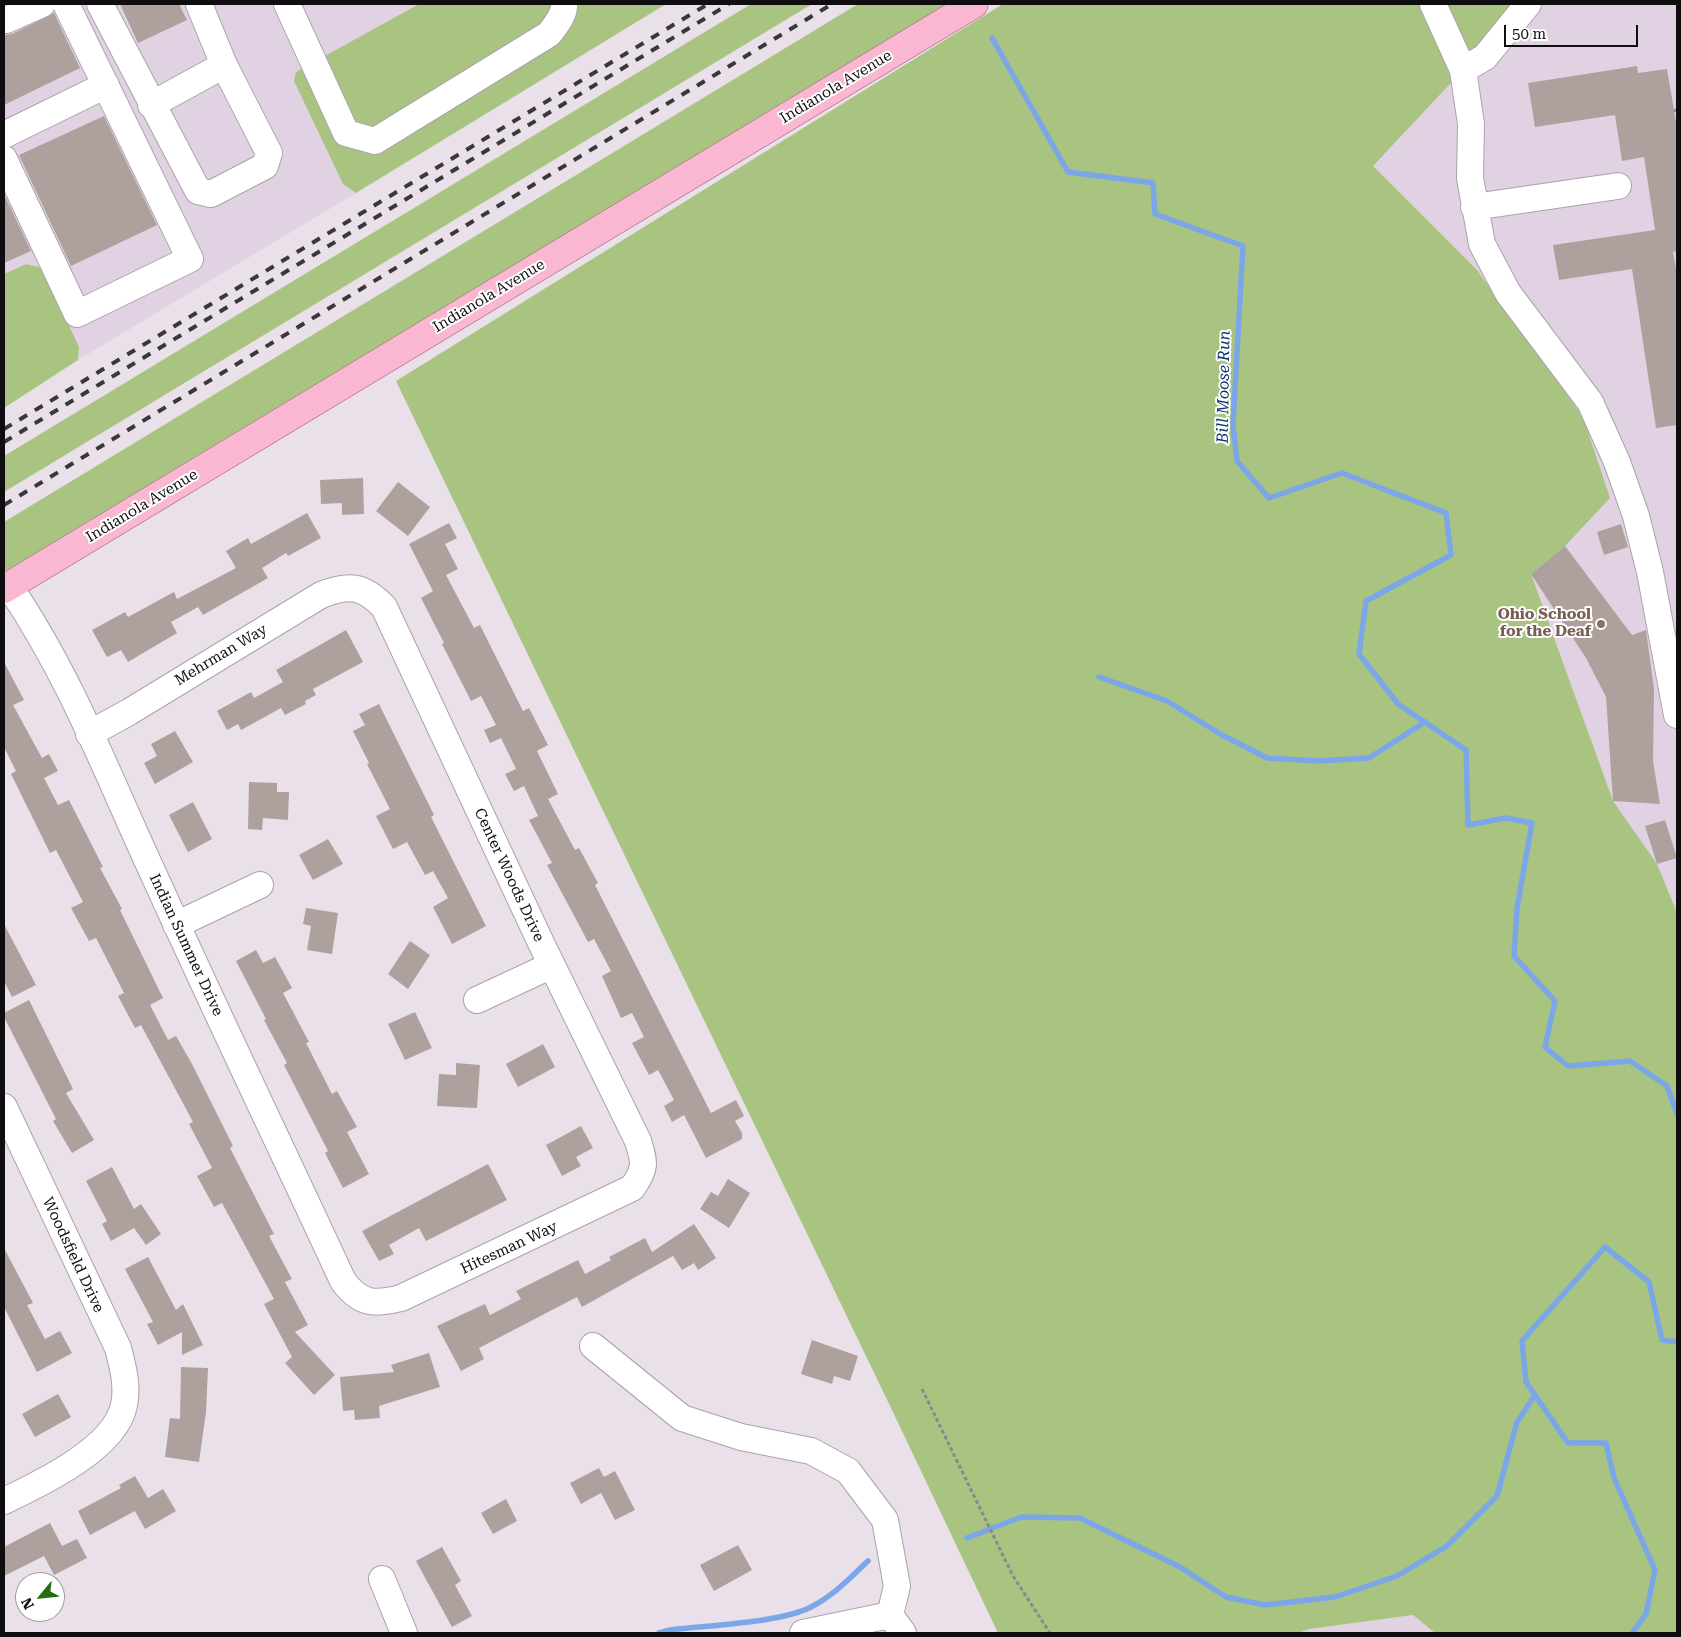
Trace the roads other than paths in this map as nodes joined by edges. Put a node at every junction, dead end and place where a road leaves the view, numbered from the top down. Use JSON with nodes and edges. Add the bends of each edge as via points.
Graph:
{"nodes":[{"id":1,"x":42,"y":4,"type":"edge"},
{"id":2,"x":66,"y":4,"type":"edge"},
{"id":3,"x":100,"y":4,"type":"edge"},
{"id":4,"x":199,"y":4,"type":"edge"},
{"id":5,"x":287,"y":4,"type":"edge"},
{"id":6,"x":564,"y":4,"type":"edge"},
{"id":7,"x":974,"y":4,"type":"edge"},
{"id":8,"x":1433,"y":4,"type":"edge"},
{"id":9,"x":1528,"y":4,"type":"edge"},
{"id":10,"x":6,"y":20,"type":"dead end"},
{"id":11,"x":224,"y":65,"type":"junction"},
{"id":12,"x":1463,"y":70,"type":"junction"},
{"id":13,"x":106,"y":85,"type":"junction"},
{"id":14,"x":152,"y":105,"type":"junction"},
{"id":15,"x":4,"y":135,"type":"edge"},
{"id":16,"x":4,"y":159,"type":"edge"},
{"id":17,"x":1618,"y":186,"type":"dead end"},
{"id":18,"x":1474,"y":207,"type":"junction"},
{"id":19,"x":6,"y":588,"type":"edge"},
{"id":20,"x":357,"y":588,"type":"joint"},
{"id":21,"x":1677,"y":716,"type":"edge"},
{"id":22,"x":89,"y":734,"type":"junction"},
{"id":23,"x":260,"y":885,"type":"dead end"},
{"id":24,"x":176,"y":925,"type":"junction"},
{"id":25,"x":552,"y":965,"type":"junction"},
{"id":26,"x":477,"y":1000,"type":"dead end"},
{"id":27,"x":4,"y":1107,"type":"edge"},
{"id":28,"x":643,"y":1173,"type":"joint"},
{"id":29,"x":365,"y":1301,"type":"joint"},
{"id":30,"x":593,"y":1346,"type":"dead end"},
{"id":31,"x":4,"y":1501,"type":"edge"},
{"id":32,"x":382,"y":1580,"type":"dead end"},
{"id":33,"x":896,"y":1624,"type":"edge"},
{"id":34,"x":404,"y":1633,"type":"edge"},
{"id":35,"x":803,"y":1633,"type":"edge"}],
"edges":[{"from":1,"to":10,"type":"street"},
{"from":2,"to":13,"type":"street"},
{"from":3,"to":14,"type":"street"},
{"from":4,"to":11,"type":"street"},
{"from":5,"to":6,"type":"street","via":[[346,133],[375,140],[548,34],[558,22]]},
{"from":7,"to":19,"type":"main road","name":"Indianola Avenue"},
{"from":8,"to":12,"type":"street"},
{"from":9,"to":12,"type":"street","via":[[1485,57]]},
{"from":11,"to":14,"type":"street"},
{"from":11,"to":14,"type":"street","via":[[269,153],[265,166],[211,194],[198,191]]},
{"from":12,"to":18,"type":"street","via":[[1471,124],[1470,178]]},
{"from":13,"to":15,"type":"street"},
{"from":13,"to":16,"type":"street","via":[[190,259],[77,314]]},
{"from":17,"to":18,"type":"street"},
{"from":18,"to":21,"type":"street","via":[[1482,244],[1508,293],[1590,402],[1617,462],[1636,516],[1650,572]]},
{"from":19,"to":22,"type":"street","name":"Indian Summer Drive","via":[[29,616],[76,700]]},
{"from":20,"to":22,"type":"street","name":"Mehrman Way","via":[[338,588],[320,594]]},
{"from":20,"to":25,"type":"street","name":"Center Woods Drive","via":[[372,595],[384,607]]},
{"from":22,"to":24,"type":"street","name":"Indian Summer Drive"},
{"from":23,"to":24,"type":"street"},
{"from":24,"to":29,"type":"street","name":"Indian Summer Drive","via":[[343,1281],[352,1293]]},
{"from":25,"to":26,"type":"street"},
{"from":25,"to":28,"type":"street","name":"Center Woods Drive","via":[[638,1141],[643,1156]]},
{"from":27,"to":31,"type":"street","name":"Woodsfield Drive","via":[[118,1348],[126,1377],[124,1407],[109,1435],[85,1457]]},
{"from":28,"to":29,"type":"street","name":"Hitesman Way","via":[[632,1188],[616,1197],[401,1298],[383,1303]]},
{"from":30,"to":33,"type":"street","via":[[682,1418],[741,1437],[811,1451],[848,1472],[885,1520],[898,1586]]},
{"from":32,"to":34,"type":"street"},
{"from":33,"to":35,"type":"street"}]}
